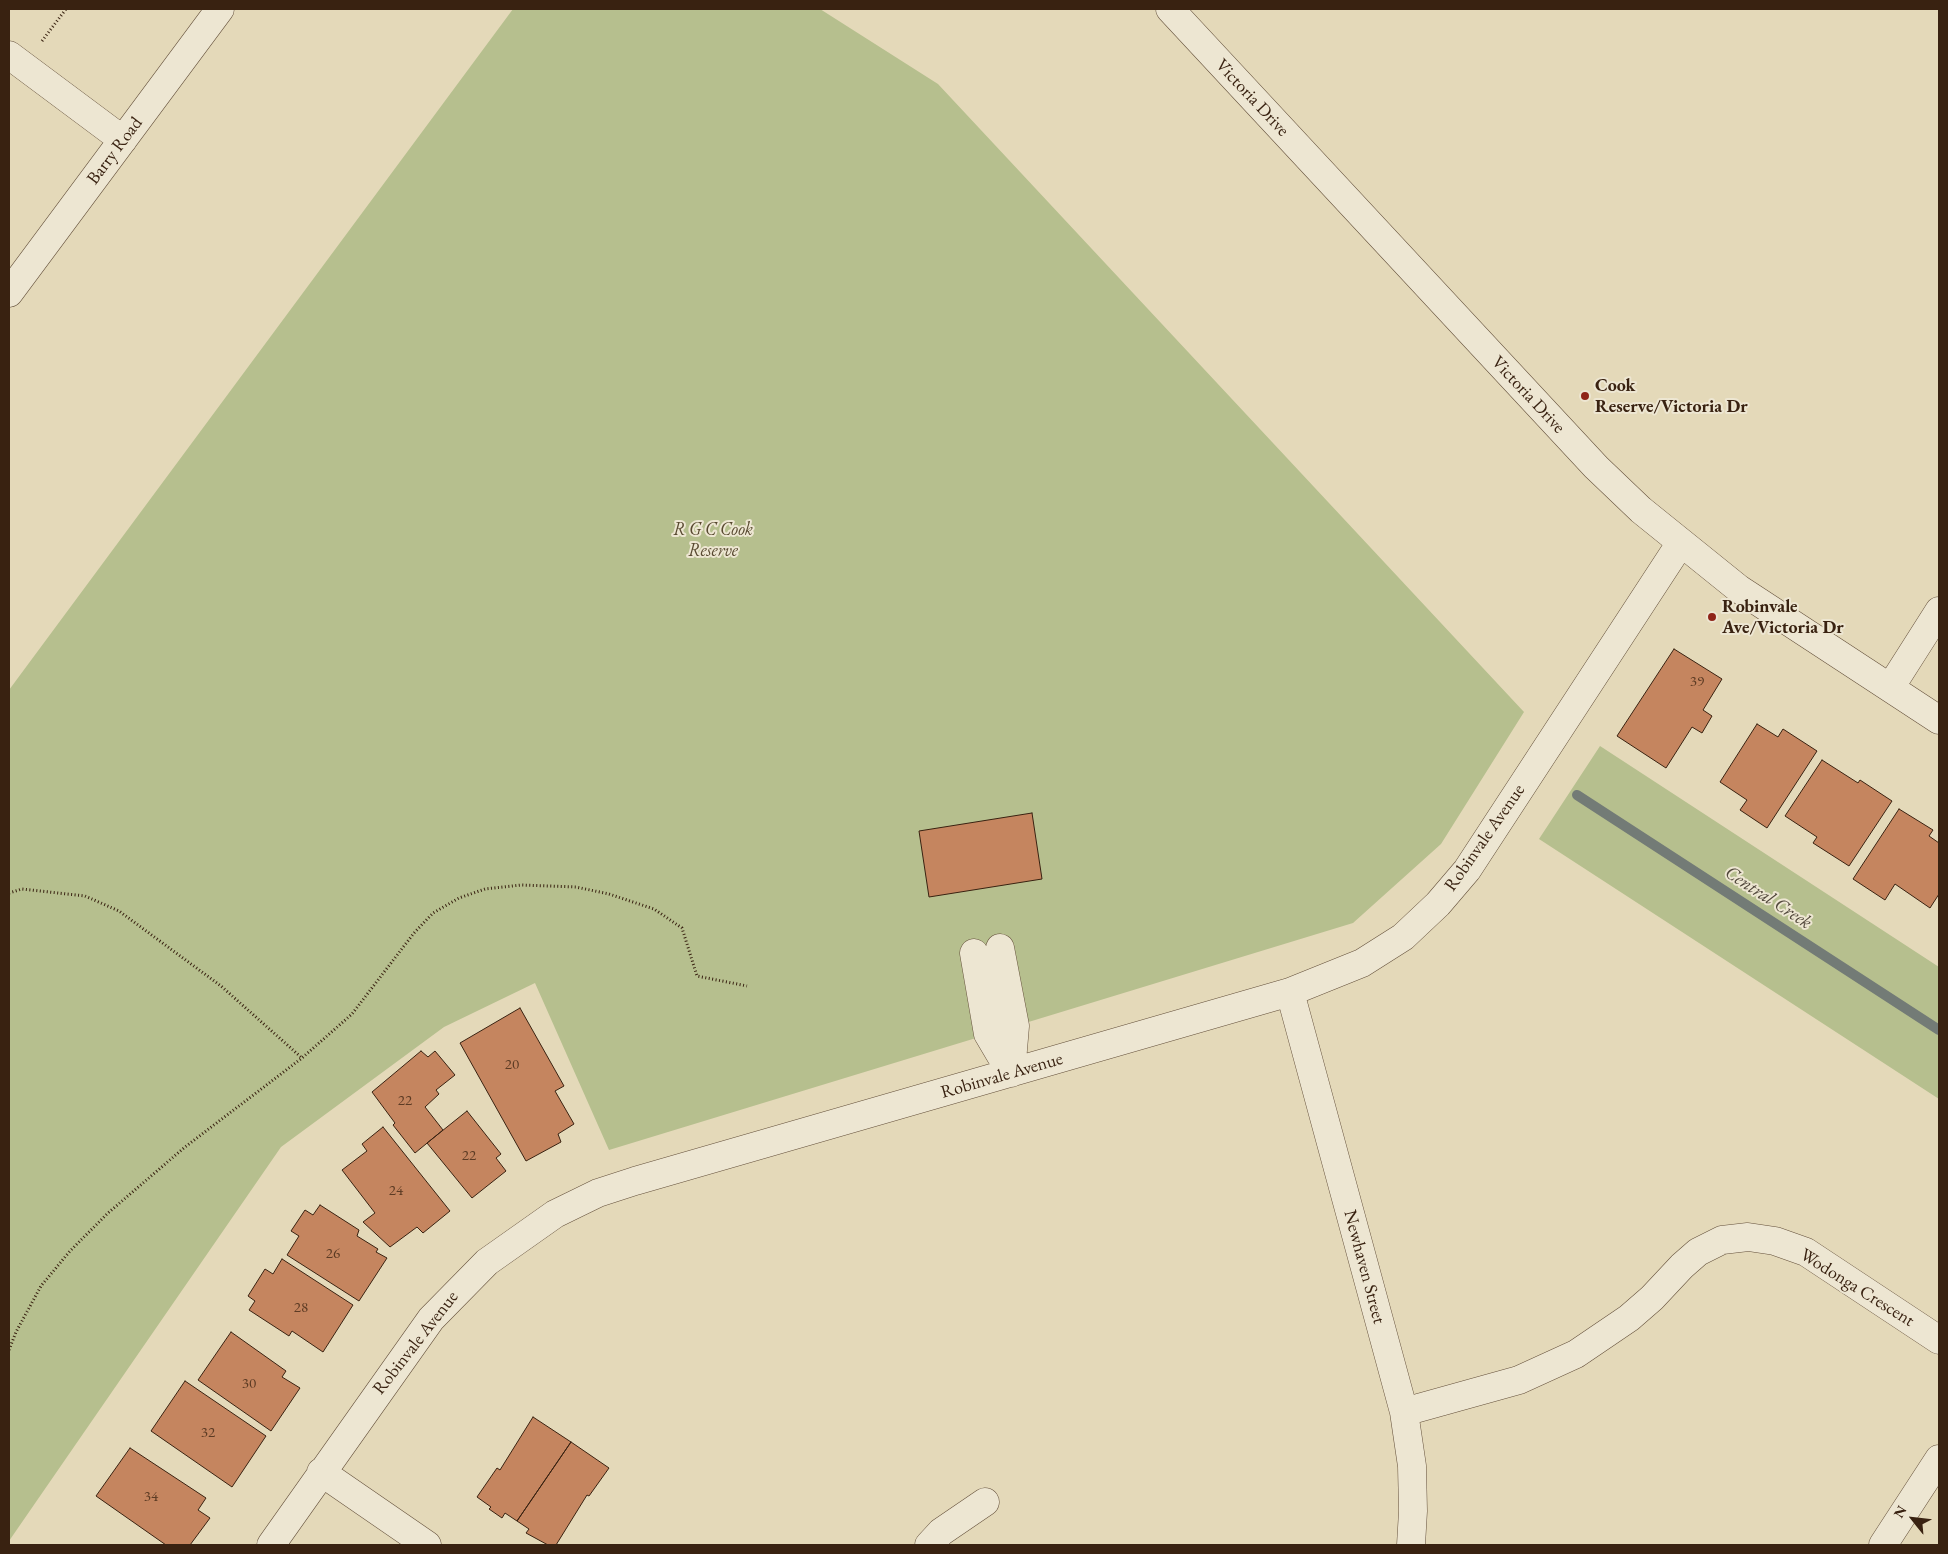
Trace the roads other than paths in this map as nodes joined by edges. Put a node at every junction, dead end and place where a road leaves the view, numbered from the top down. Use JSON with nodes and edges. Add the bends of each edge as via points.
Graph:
{"nodes":[{"id":1,"x":220,"y":9,"type":"edge"},
{"id":2,"x":1170,"y":9,"type":"edge"},
{"id":3,"x":9,"y":55,"type":"edge"},
{"id":4,"x":123,"y":140,"type":"junction"},
{"id":5,"x":9,"y":293,"type":"edge"},
{"id":6,"x":1680,"y":544,"type":"junction"},
{"id":7,"x":1939,"y":611,"type":"edge"},
{"id":8,"x":1890,"y":688,"type":"junction"},
{"id":9,"x":1939,"y":720,"type":"edge"},
{"id":10,"x":1000,"y":948,"type":"dead end"},
{"id":11,"x":974,"y":953,"type":"dead end"},
{"id":12,"x":1290,"y":992,"type":"junction"},
{"id":13,"x":1010,"y":1073,"type":"junction"},
{"id":14,"x":1939,"y":1340,"type":"edge"},
{"id":15,"x":1404,"y":1412,"type":"junction"},
{"id":16,"x":1939,"y":1459,"type":"edge"},
{"id":17,"x":321,"y":1472,"type":"junction"},
{"id":18,"x":985,"y":1502,"type":"dead end"},
{"id":19,"x":271,"y":1545,"type":"edge"},
{"id":20,"x":427,"y":1545,"type":"edge"},
{"id":21,"x":929,"y":1545,"type":"edge"},
{"id":22,"x":1411,"y":1545,"type":"edge"},
{"id":23,"x":1883,"y":1545,"type":"edge"}],
"edges":[{"from":1,"to":4,"type":"street","name":"Barry Road"},
{"from":2,"to":6,"type":"street","name":"Victoria Drive","via":[[1596,467]]},
{"from":3,"to":4,"type":"street"},
{"from":4,"to":5,"type":"street","name":"Barry Road"},
{"from":6,"to":8,"type":"street","name":"Victoria Drive","via":[[1739,589]]},
{"from":6,"to":12,"type":"street","name":"Robinvale Avenue","via":[[1466,870],[1438,904],[1403,937],[1362,963]]},
{"from":7,"to":8,"type":"street"},
{"from":8,"to":9,"type":"street","name":"Victoria Drive"},
{"from":10,"to":13,"type":"street","via":[[1015,1026]]},
{"from":11,"to":13,"type":"street","via":[[988,1034]]},
{"from":12,"to":13,"type":"street","name":"Robinvale Avenue"},
{"from":12,"to":15,"type":"street","name":"Newhaven Street"},
{"from":13,"to":17,"type":"street","name":"Robinvale Avenue","via":[[635,1181],[598,1193],[555,1214],[487,1262],[430,1319]]},
{"from":14,"to":15,"type":"street","name":"Wodonga Crescent","via":[[1806,1252],[1775,1241],[1748,1237],[1722,1240],[1698,1252],[1629,1318],[1576,1354],[1519,1380]]},
{"from":15,"to":22,"type":"street","name":"Newhaven Street","via":[[1412,1466]]},
{"from":16,"to":23,"type":"street"},
{"from":17,"to":19,"type":"street","name":"Robinvale Avenue"},
{"from":17,"to":20,"type":"street"},
{"from":18,"to":21,"type":"street","via":[[941,1532]]}]}
